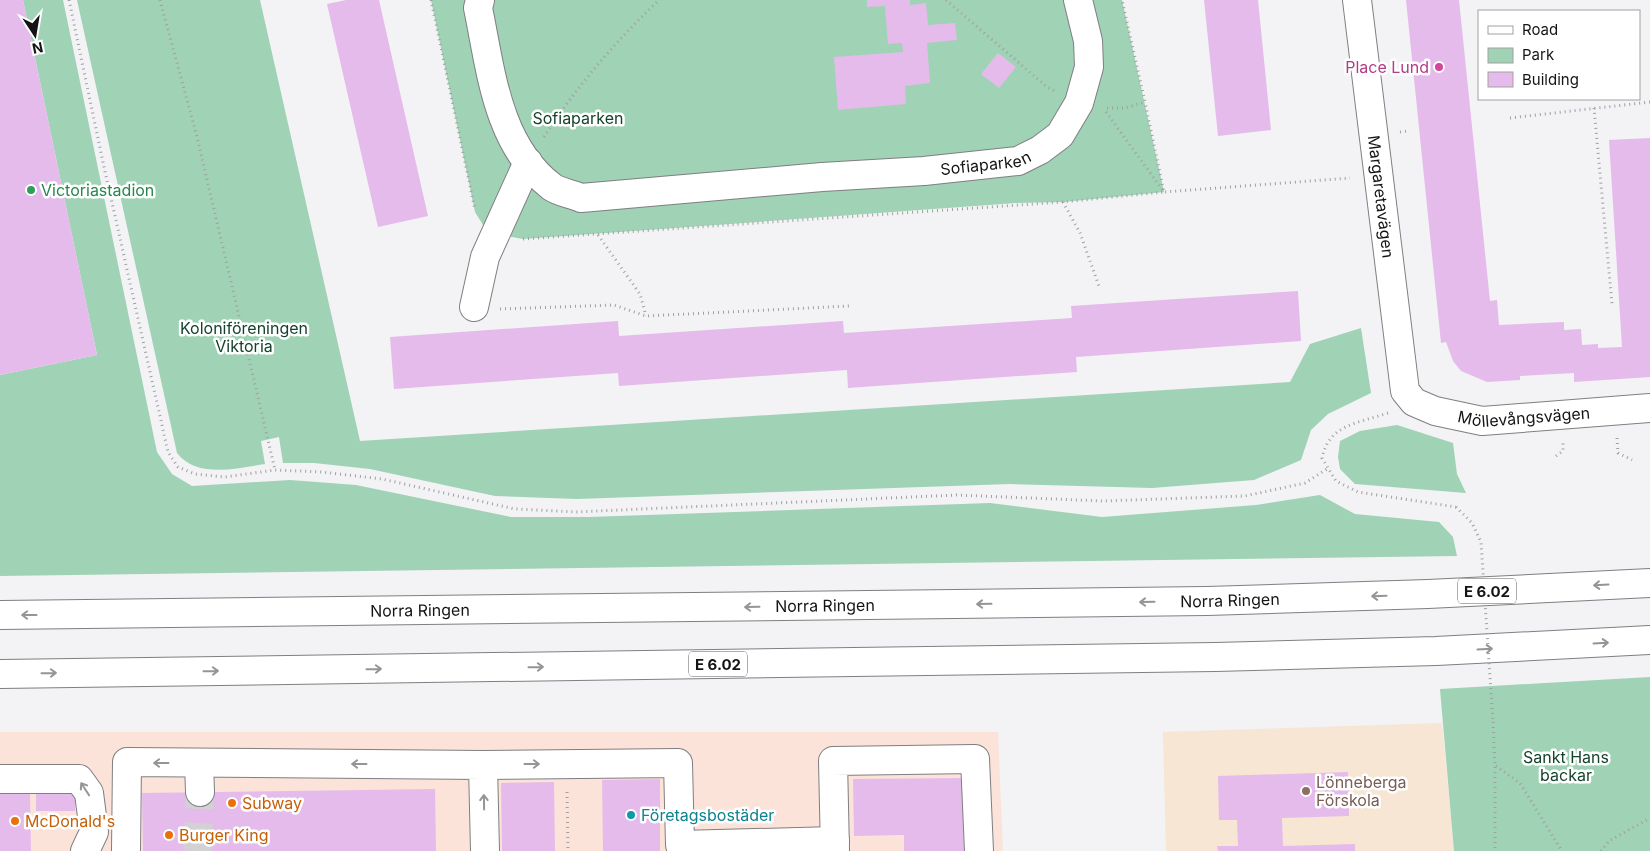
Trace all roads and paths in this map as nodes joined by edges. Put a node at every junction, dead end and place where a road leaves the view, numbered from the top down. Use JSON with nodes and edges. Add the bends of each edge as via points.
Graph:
{"nodes":[{"id":1,"x":69,"y":0,"type":"edge"},
{"id":2,"x":160,"y":0,"type":"edge"},
{"id":3,"x":431,"y":0,"type":"edge"},
{"id":4,"x":480,"y":0,"type":"edge"},
{"id":5,"x":659,"y":0,"type":"edge"},
{"id":6,"x":946,"y":0,"type":"edge"},
{"id":7,"x":1078,"y":0,"type":"edge"},
{"id":8,"x":1122,"y":0,"type":"edge"},
{"id":9,"x":1357,"y":0,"type":"edge"},
{"id":10,"x":1145,"y":102,"type":"junction"},
{"id":11,"x":1650,"y":102,"type":"edge"},
{"id":12,"x":1078,"y":103,"type":"junction"},
{"id":13,"x":1594,"y":108,"type":"junction"},
{"id":14,"x":1510,"y":118,"type":"dead end"},
{"id":15,"x":528,"y":162,"type":"junction"},
{"id":16,"x":1379,"y":174,"type":"junction"},
{"id":17,"x":1164,"y":192,"type":"junction"},
{"id":18,"x":1063,"y":202,"type":"junction"},
{"id":19,"x":495,"y":234,"type":"junction"},
{"id":20,"x":598,"y":235,"type":"junction"},
{"id":21,"x":1100,"y":289,"type":"dead end"},
{"id":22,"x":1612,"y":304,"type":"dead end"},
{"id":23,"x":849,"y":306,"type":"dead end"},
{"id":24,"x":474,"y":307,"type":"joint"},
{"id":25,"x":646,"y":316,"type":"junction"},
{"id":26,"x":1405,"y":391,"type":"junction"},
{"id":27,"x":1650,"y":408,"type":"edge"},
{"id":28,"x":1617,"y":437,"type":"junction"},
{"id":29,"x":1625,"y":437,"type":"dead end"},
{"id":30,"x":1554,"y":438,"type":"dead end"},
{"id":31,"x":1610,"y":438,"type":"dead end"},
{"id":32,"x":1556,"y":456,"type":"dead end"},
{"id":33,"x":1632,"y":460,"type":"dead end"},
{"id":34,"x":1327,"y":469,"type":"junction"},
{"id":35,"x":275,"y":470,"type":"junction"},
{"id":36,"x":1650,"y":583,"type":"edge"},
{"id":37,"x":0,"y":615,"type":"edge"},
{"id":38,"x":1650,"y":640,"type":"edge"},
{"id":39,"x":0,"y":674,"type":"edge"},
{"id":40,"x":199,"y":763,"type":"junction"},
{"id":41,"x":566,"y":764,"type":"junction"},
{"id":42,"x":484,"y":765,"type":"junction"},
{"id":43,"x":1495,"y":766,"type":"junction"},
{"id":44,"x":0,"y":779,"type":"edge"},
{"id":45,"x":200,"y":792,"type":"tunnel mouth"},
{"id":46,"x":1650,"y":818,"type":"edge"},
{"id":47,"x":93,"y":845,"type":"edge"},
{"id":48,"x":835,"y":846,"type":"edge"},
{"id":49,"x":126,"y":851,"type":"edge"},
{"id":50,"x":485,"y":851,"type":"edge"},
{"id":51,"x":568,"y":851,"type":"edge"},
{"id":52,"x":979,"y":851,"type":"edge"},
{"id":53,"x":1495,"y":851,"type":"edge"},
{"id":54,"x":1562,"y":851,"type":"edge"},
{"id":55,"x":1601,"y":851,"type":"edge"}],
"edges":[{"from":1,"to":35,"type":"path","via":[[168,452],[178,467],[195,474],[225,477]]},
{"from":2,"to":35,"type":"path","via":[[197,137]]},
{"from":3,"to":19,"type":"path","via":[[476,212],[483,225]]},
{"from":4,"to":15,"type":"main road","name":"Sofiaparken","via":[[478,8],[508,133]]},
{"from":5,"to":15,"type":"path","via":[[623,35],[558,114]]},
{"from":6,"to":12,"type":"path","via":[[1047,87]]},
{"from":7,"to":12,"type":"main road","name":"Sofiaparken","via":[[1088,40],[1089,67]]},
{"from":8,"to":10,"type":"path"},
{"from":9,"to":16,"type":"main road","name":"Margaretavägen"},
{"from":10,"to":17,"type":"path"},
{"from":10,"to":17,"type":"path","via":[[1125,108],[1104,108]]},
{"from":11,"to":13,"type":"path"},
{"from":12,"to":15,"type":"main road","name":"Sofiaparken","via":[[1060,135],[1018,161],[581,198],[553,188]]},
{"from":13,"to":14,"type":"path"},
{"from":13,"to":22,"type":"path"},
{"from":15,"to":19,"type":"main road"},
{"from":16,"to":17,"type":"path"},
{"from":16,"to":26,"type":"main road","name":"Margaretavägen"},
{"from":17,"to":18,"type":"path"},
{"from":18,"to":20,"type":"path"},
{"from":18,"to":21,"type":"path","via":[[1080,233]]},
{"from":19,"to":20,"type":"path","via":[[523,238]]},
{"from":19,"to":24,"type":"main road","via":[[485,257]]},
{"from":20,"to":25,"type":"path","via":[[640,294]]},
{"from":23,"to":25,"type":"path"},
{"from":24,"to":25,"type":"path","via":[[510,310],[614,305]]},
{"from":26,"to":27,"type":"main road","name":"Möllevångsvägen","via":[[1414,402],[1436,411],[1482,421]]},
{"from":26,"to":34,"type":"path","via":[[1394,411],[1336,432],[1325,443],[1322,458]]},
{"from":28,"to":29,"type":"path"},
{"from":28,"to":31,"type":"path"},
{"from":28,"to":33,"type":"path","via":[[1618,453]]},
{"from":30,"to":32,"type":"path","via":[[1564,438],[1563,452]]},
{"from":34,"to":35,"type":"path","via":[[1305,483],[1245,496],[1103,501],[956,496],[575,512],[515,509],[382,479]]},
{"from":34,"to":43,"type":"path","bridge":true,"via":[[1336,481],[1358,492],[1456,507],[1472,523],[1481,542]]},
{"from":36,"to":37,"type":"main road","name":"Norra Ringen","number":"E 6.02","one_way":true,"via":[[1206,602]]},
{"from":39,"to":38,"type":"main road","number":"E 6.02","one_way":true,"via":[[1215,657],[1436,651]]},
{"from":42,"to":40,"type":"main road","one_way":true},
{"from":40,"to":45,"type":"main road"},
{"from":40,"to":49,"type":"main road","one_way":true,"via":[[127,762]]},
{"from":42,"to":41,"type":"main road","one_way":true},
{"from":41,"to":48,"type":"main road","via":[[678,763],[680,845]]},
{"from":41,"to":51,"type":"path"},
{"from":50,"to":42,"type":"main road","one_way":true},
{"from":43,"to":53,"type":"path"},
{"from":43,"to":54,"type":"path","via":[[1520,783]]},
{"from":47,"to":44,"type":"main road","one_way":true,"via":[[90,793],[79,779]]},
{"from":46,"to":55,"type":"path","via":[[1608,841]]},
{"from":48,"to":52,"type":"main road","via":[[833,761],[976,759]]}]}
